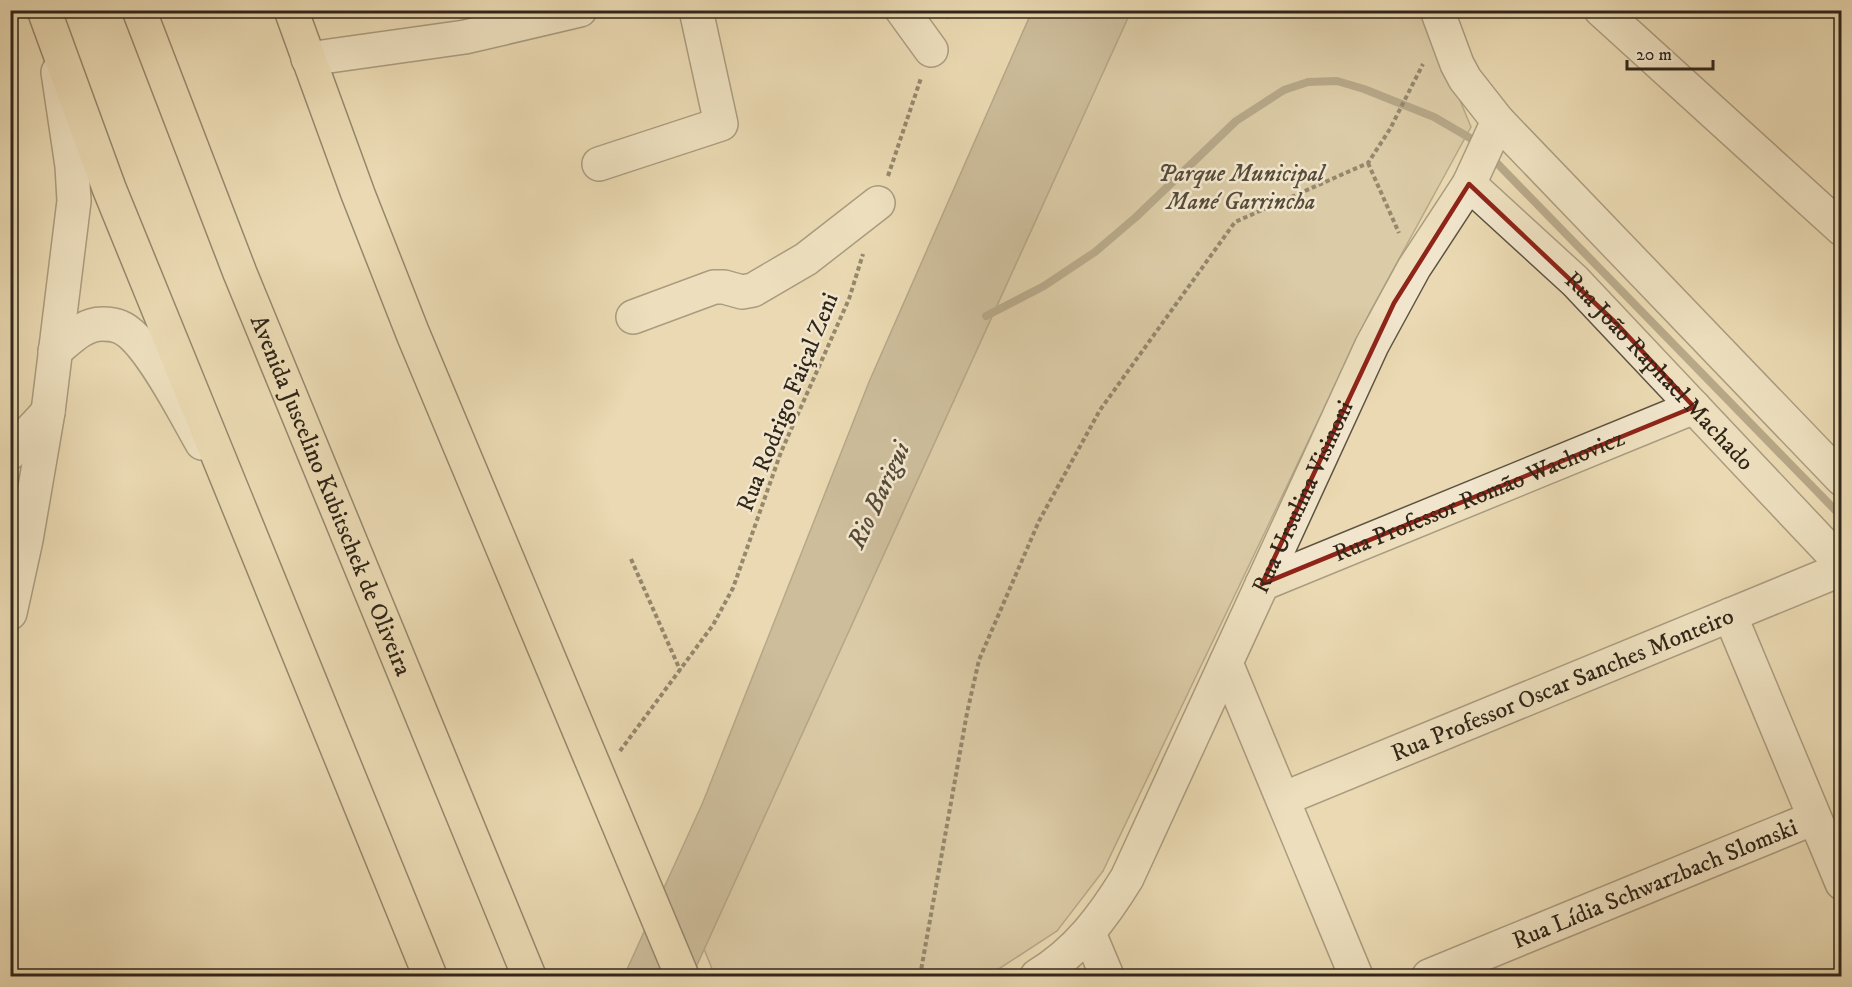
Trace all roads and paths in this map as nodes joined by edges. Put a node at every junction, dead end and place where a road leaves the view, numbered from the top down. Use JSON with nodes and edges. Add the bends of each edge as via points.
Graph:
{"nodes":[{"id":1,"x":139,"y":10,"type":"edge"},
{"id":2,"x":291,"y":10,"type":"edge"},
{"id":3,"x":580,"y":10,"type":"edge"},
{"id":4,"x":696,"y":10,"type":"edge"},
{"id":5,"x":902,"y":10,"type":"edge"},
{"id":6,"x":950,"y":10,"type":"edge"},
{"id":7,"x":1437,"y":10,"type":"edge"},
{"id":8,"x":1601,"y":10,"type":"edge"},
{"id":9,"x":49,"y":24,"type":"edge"},
{"id":10,"x":931,"y":50,"type":"junction"},
{"id":11,"x":308,"y":59,"type":"junction"},
{"id":12,"x":1412,"y":87,"type":"dead end"},
{"id":13,"x":1484,"y":151,"type":"junction"},
{"id":14,"x":1368,"y":162,"type":"junction"},
{"id":15,"x":599,"y":164,"type":"dead end"},
{"id":16,"x":878,"y":203,"type":"junction"},
{"id":17,"x":1839,"y":223,"type":"edge"},
{"id":18,"x":1414,"y":268,"type":"junction"},
{"id":19,"x":633,"y":317,"type":"dead end"},
{"id":20,"x":55,"y":351,"type":"junction"},
{"id":21,"x":1694,"y":407,"type":"junction"},
{"id":22,"x":48,"y":412,"type":"junction"},
{"id":23,"x":10,"y":453,"type":"edge"},
{"id":24,"x":1842,"y":479,"type":"edge"},
{"id":25,"x":236,"y":502,"type":"junction"},
{"id":26,"x":631,"y":559,"type":"dead end"},
{"id":27,"x":1842,"y":567,"type":"edge"},
{"id":28,"x":1262,"y":584,"type":"junction"},
{"id":29,"x":10,"y":613,"type":"edge"},
{"id":30,"x":1730,"y":615,"type":"junction"},
{"id":31,"x":1226,"y":663,"type":"junction"},
{"id":32,"x":680,"y":671,"type":"junction"},
{"id":33,"x":600,"y":777,"type":"junction"},
{"id":34,"x":1283,"y":799,"type":"junction"},
{"id":35,"x":1814,"y":818,"type":"junction"},
{"id":36,"x":1842,"y":883,"type":"edge"},
{"id":37,"x":1089,"y":933,"type":"junction"},
{"id":38,"x":430,"y":976,"type":"edge"},
{"id":39,"x":529,"y":976,"type":"edge"},
{"id":40,"x":682,"y":976,"type":"edge"},
{"id":41,"x":920,"y":976,"type":"edge"},
{"id":42,"x":1037,"y":976,"type":"edge"},
{"id":43,"x":1107,"y":976,"type":"edge"},
{"id":44,"x":1356,"y":976,"type":"edge"},
{"id":45,"x":1429,"y":976,"type":"edge"}],
"edges":[{"from":1,"to":39,"type":"main road","name":"Avenida Juscelino Kubitschek de Oliveira","via":[[240,273]]},
{"from":2,"to":11,"type":"main road"},
{"from":3,"to":11,"type":"street","via":[[465,37]]},
{"from":4,"to":15,"type":"street","via":[[721,124]]},
{"from":5,"to":10,"type":"street"},
{"from":6,"to":10,"type":"path","name":"Rua Rodrigo Faiçal Zeni"},
{"from":7,"to":13,"type":"street","via":[[1465,80]]},
{"from":8,"to":17,"type":"street"},
{"from":9,"to":20,"type":"street","via":[[74,201]]},
{"from":9,"to":25,"type":"main road"},
{"from":10,"to":16,"type":"path","name":"Rua Rodrigo Faiçal Zeni"},
{"from":11,"to":33,"type":"main road","via":[[421,354]]},
{"from":12,"to":14,"type":"path"},
{"from":13,"to":18,"type":"street","name":"Rua Ursulina Visinoni"},
{"from":13,"to":21,"type":"street","name":"Rua João Raphael Machado","via":[[1575,281]]},
{"from":13,"to":24,"type":"street"},
{"from":14,"to":18,"type":"path"},
{"from":14,"to":41,"type":"path","via":[[1235,222],[1100,410],[1040,521],[979,660]]},
{"from":16,"to":19,"type":"street","via":[[806,259],[753,290],[714,287]]},
{"from":16,"to":32,"type":"path","name":"Rua Rodrigo Faiçal Zeni","via":[[849,299],[781,452],[733,588],[713,625]]},
{"from":18,"to":28,"type":"street","name":"Rua Ursulina Visinoni","via":[[1372,345]]},
{"from":20,"to":22,"type":"street"},
{"from":20,"to":25,"type":"street","via":[[82,329],[101,324],[121,327],[136,339],[152,357]]},
{"from":21,"to":27,"type":"street","name":"Rua João Raphael Machado"},
{"from":21,"to":28,"type":"street","name":"Rua Professor Romão Wachovicz"},
{"from":22,"to":23,"type":"street"},
{"from":22,"to":29,"type":"street"},
{"from":25,"to":38,"type":"main road"},
{"from":26,"to":32,"type":"path"},
{"from":27,"to":30,"type":"street","name":"Rua Professor Oscar Sanches Monteiro"},
{"from":28,"to":31,"type":"street","name":"Rua Ursulina Visinoni"},
{"from":30,"to":34,"type":"street","name":"Rua Professor Oscar Sanches Monteiro"},
{"from":30,"to":35,"type":"street"},
{"from":31,"to":34,"type":"street"},
{"from":31,"to":37,"type":"street","name":"Rua Ursulina Visinoni","via":[[1127,878]]},
{"from":32,"to":33,"type":"path","name":"Rua Rodrigo Faiçal Zeni"},
{"from":33,"to":40,"type":"main road"},
{"from":34,"to":44,"type":"street"},
{"from":35,"to":36,"type":"street"},
{"from":35,"to":45,"type":"street","name":"Rua Lídia Schwarzbach Slomski"},
{"from":37,"to":42,"type":"street","name":"Rua Ursulina Visinoni","via":[[1066,956]]},
{"from":37,"to":43,"type":"street"}]}
